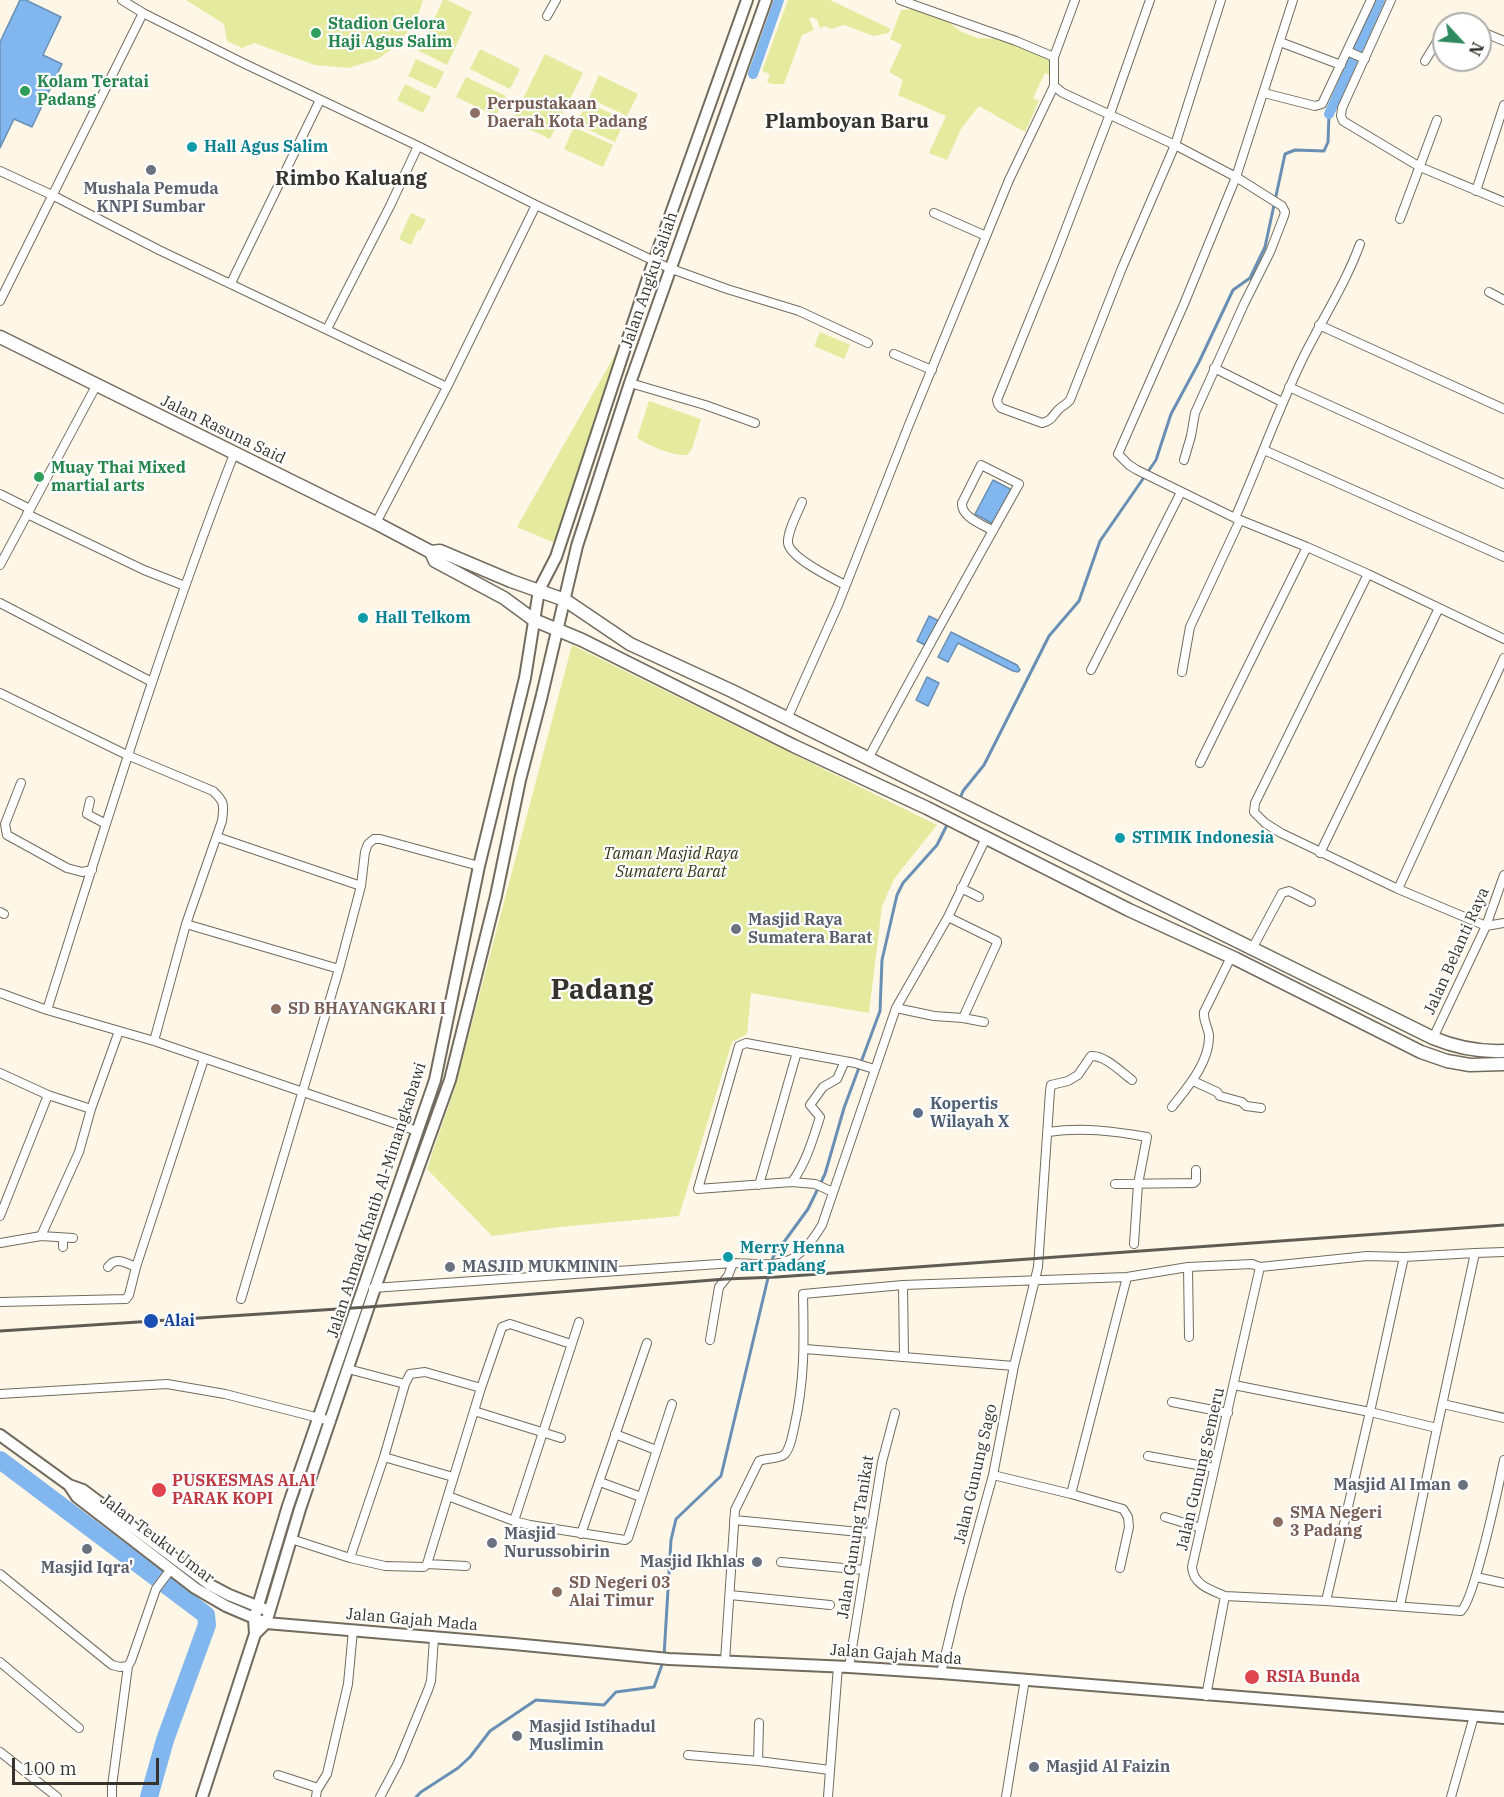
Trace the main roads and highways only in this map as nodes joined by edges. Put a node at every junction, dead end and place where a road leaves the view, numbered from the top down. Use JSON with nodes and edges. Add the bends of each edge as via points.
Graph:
{"nodes":[{"id":1,"x":747,"y":0,"type":"edge"},
{"id":2,"x":766,"y":0,"type":"edge"},
{"id":3,"x":0,"y":338,"type":"edge"},
{"id":4,"x":430,"y":552,"type":"junction"},
{"id":5,"x":539,"y":590,"type":"junction"},
{"id":6,"x":565,"y":600,"type":"junction"},
{"id":7,"x":534,"y":620,"type":"junction"},
{"id":8,"x":558,"y":630,"type":"junction"},
{"id":9,"x":1208,"y":927,"type":"junction"},
{"id":10,"x":1201,"y":943,"type":"junction"},
{"id":11,"x":450,"y":1007,"type":"junction"},
{"id":12,"x":467,"y":1011,"type":"junction"},
{"id":13,"x":1504,"y":1051,"type":"edge"},
{"id":14,"x":1504,"y":1064,"type":"edge"},
{"id":15,"x":325,"y":1419,"type":"junction"},
{"id":16,"x":0,"y":1435,"type":"edge"},
{"id":17,"x":69,"y":1485,"type":"junction"},
{"id":18,"x":288,"y":1506,"type":"junction"},
{"id":19,"x":300,"y":1509,"type":"junction"},
{"id":20,"x":258,"y":1606,"type":"junction"},
{"id":21,"x":270,"y":1611,"type":"junction"},
{"id":22,"x":254,"y":1618,"type":"junction"},
{"id":23,"x":266,"y":1623,"type":"junction"},
{"id":24,"x":286,"y":1624,"type":"junction"},
{"id":25,"x":255,"y":1634,"type":"junction"},
{"id":26,"x":1504,"y":1719,"type":"edge"},
{"id":27,"x":201,"y":1797,"type":"edge"}],
"edges":[{"from":1,"to":5,"type":"main road","name":"Jalan Angku Saliah","via":[[654,261],[552,568]]},
{"from":2,"to":6,"type":"main road","name":"Jalan Angku Saliah","via":[[630,383],[569,574]]},
{"from":3,"to":4,"type":"main road","name":"Jalan Rasuna Said"},
{"from":4,"to":5,"type":"main road","via":[[440,551]]},
{"from":4,"to":7,"type":"main road","via":[[435,561],[504,598]]},
{"from":5,"to":6,"type":"main road"},
{"from":5,"to":7,"type":"main road","name":"Jalan Ahmad Khatib Al-Minangkabawi"},
{"from":6,"to":8,"type":"main road","name":"Jalan Ahmad Khatib Al-Minangkabawi"},
{"from":6,"to":9,"type":"main road","via":[[630,644]]},
{"from":7,"to":8,"type":"main road"},
{"from":7,"to":11,"type":"main road","name":"Jalan Ahmad Khatib Al-Minangkabawi","via":[[525,678],[479,866]]},
{"from":8,"to":10,"type":"main road"},
{"from":8,"to":12,"type":"main road","name":"Jalan Ahmad Khatib Al-Minangkabawi"},
{"from":9,"to":10,"type":"main road"},
{"from":9,"to":13,"type":"main road","via":[[1452,1046]]},
{"from":10,"to":14,"type":"main road","via":[[1421,1052],[1470,1065]]},
{"from":11,"to":12,"type":"main road"},
{"from":11,"to":15,"type":"main road","name":"Jalan Ahmad Khatib Al-Minangkabawi","via":[[435,1080],[363,1288]]},
{"from":12,"to":15,"type":"main road","name":"Jalan Ahmad Khatib Al-Minangkabawi","via":[[450,1080],[348,1369]]},
{"from":15,"to":18,"type":"main road","name":"Jalan Ahmad Khatib Al-Minangkabawi"},
{"from":15,"to":19,"type":"main road","name":"Jalan Ahmad Khatib Al-Minangkabawi"},
{"from":16,"to":17,"type":"main road","name":"Jalan Teuku Umar"},
{"from":17,"to":20,"type":"main road","name":"Jalan Teuku Umar","via":[[83,1490],[210,1585]]},
{"from":17,"to":22,"type":"main road","name":"Jalan Teuku Umar","via":[[77,1497],[169,1572]]},
{"from":18,"to":19,"type":"main road"},
{"from":18,"to":20,"type":"main road","name":"Jalan Ahmad Khatib Al-Minangkabawi"},
{"from":19,"to":21,"type":"main road","name":"Jalan Ahmad Khatib Al-Minangkabawi"},
{"from":20,"to":21,"type":"main road","name":"Jalan Teuku Umar"},
{"from":20,"to":22,"type":"main road","name":"Jalan Ahmad Khatib Al-Minangkabawi"},
{"from":21,"to":23,"type":"main road","name":"Jalan Ahmad Khatib Al-Minangkabawi"},
{"from":21,"to":24,"type":"main road"},
{"from":22,"to":23,"type":"main road","name":"Jalan Teuku Umar"},
{"from":22,"to":25,"type":"main road"},
{"from":23,"to":24,"type":"main road","name":"Jalan Gajah Mada"},
{"from":23,"to":25,"type":"main road"},
{"from":24,"to":26,"type":"main road","name":"Jalan Gajah Mada","via":[[656,1658],[1025,1679]]},
{"from":25,"to":27,"type":"main road"}]}
